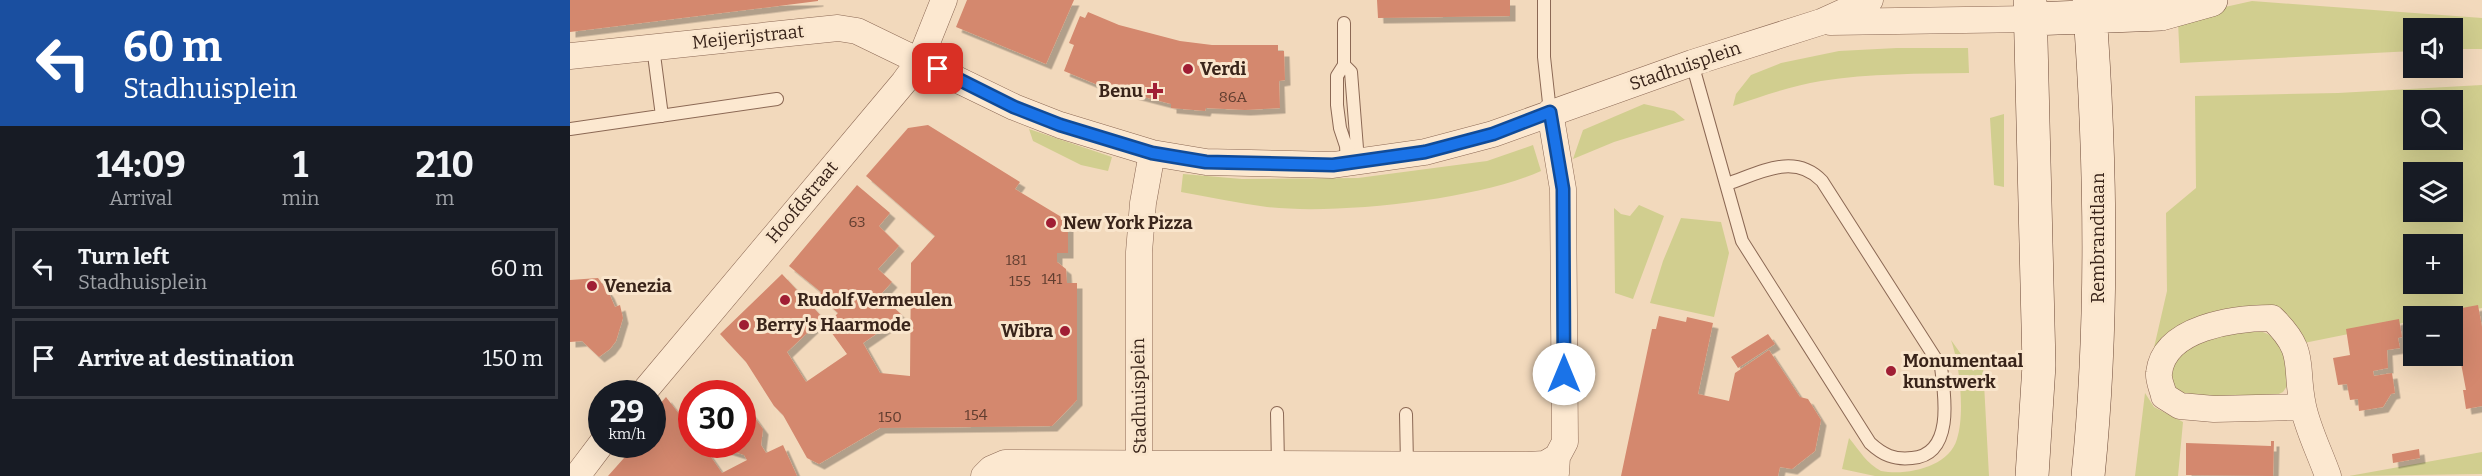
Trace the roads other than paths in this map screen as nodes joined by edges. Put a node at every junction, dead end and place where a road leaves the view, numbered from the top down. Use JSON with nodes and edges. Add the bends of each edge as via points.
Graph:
{"nodes":[{"id":1,"x":944,"y":0,"type":"edge"},
{"id":2,"x":1544,"y":0,"type":"edge"},
{"id":3,"x":1870,"y":0,"type":"edge"},
{"id":4,"x":2211,"y":0,"type":"edge"},
{"id":5,"x":2090,"y":8,"type":"edge"},
{"id":6,"x":2030,"y":10,"type":"edge"},
{"id":7,"x":1820,"y":11,"type":"edge"},
{"id":8,"x":1344,"y":23,"type":"dead end"},
{"id":9,"x":653,"y":47,"type":"junction"},
{"id":10,"x":570,"y":56,"type":"edge"},
{"id":11,"x":920,"y":60,"type":"junction"},
{"id":12,"x":1692,"y":63,"type":"junction"},
{"id":13,"x":777,"y":99,"type":"dead end"},
{"id":14,"x":1550,"y":112,"type":"junction"},
{"id":15,"x":662,"y":116,"type":"junction"},
{"id":16,"x":570,"y":129,"type":"edge"},
{"id":17,"x":1152,"y":153,"type":"junction"},
{"id":18,"x":1352,"y":162,"type":"junction"},
{"id":19,"x":1727,"y":183,"type":"junction"},
{"id":20,"x":654,"y":380,"type":"edge"},
{"id":21,"x":2303,"y":406,"type":"junction"},
{"id":22,"x":1277,"y":413,"type":"dead end"},
{"id":23,"x":1406,"y":414,"type":"dead end"},
{"id":24,"x":591,"y":458,"type":"edge"},
{"id":25,"x":1139,"y":463,"type":"junction"},
{"id":26,"x":1278,"y":465,"type":"junction"},
{"id":27,"x":1407,"y":465,"type":"junction"},
{"id":28,"x":1557,"y":466,"type":"edge"},
{"id":29,"x":1462,"y":471,"type":"edge"},
{"id":30,"x":577,"y":476,"type":"edge"},
{"id":31,"x":984,"y":476,"type":"edge"},
{"id":32,"x":2032,"y":476,"type":"edge"},
{"id":33,"x":2088,"y":476,"type":"edge"},
{"id":34,"x":2328,"y":476,"type":"edge"}],
"edges":[{"from":1,"to":11,"type":"street","name":"Hoofdstraat"},
{"from":2,"to":14,"type":"lane","via":[[1544,57]]},
{"from":3,"to":7,"type":"street","name":"Stadhuisplein"},
{"from":4,"to":5,"type":"main road","via":[[2161,14]]},
{"from":5,"to":6,"type":"main road"},
{"from":5,"to":33,"type":"main road","name":"Rembrandtlaan","via":[[2097,124],[2098,319]]},
{"from":6,"to":7,"type":"street","name":"Stadhuisplein"},
{"from":6,"to":32,"type":"main road","via":[[2039,354]]},
{"from":7,"to":12,"type":"street","name":"Stadhuisplein"},
{"from":8,"to":18,"type":"lane","via":[[1344,65],[1352,72]]},
{"from":9,"to":10,"type":"street","name":"Meijerijstraat"},
{"from":9,"to":11,"type":"street","name":"Meijerijstraat","via":[[838,28],[857,32]]},
{"from":9,"to":15,"type":"lane"},
{"from":11,"to":17,"type":"street","name":"Stadhuisplein","via":[[1014,107]]},
{"from":11,"to":20,"type":"street","name":"Hoofdstraat"},
{"from":12,"to":14,"type":"street","name":"Stadhuisplein"},
{"from":12,"to":19,"type":"lane"},
{"from":13,"to":15,"type":"lane"},
{"from":14,"to":18,"type":"street","name":"Stadhuisplein","via":[[1493,134],[1425,152]]},
{"from":14,"to":28,"type":"street","name":"Stadhuisplein","via":[[1563,189],[1564,442]]},
{"from":15,"to":16,"type":"lane"},
{"from":17,"to":18,"type":"street","name":"Stadhuisplein","via":[[1206,162]]},
{"from":17,"to":25,"type":"street","name":"Stadhuisplein","via":[[1138,252]]},
{"from":19,"to":19,"type":"lane","via":[[1742,241],[1869,443],[1884,455],[1900,459],[1919,458],[1932,451],[1942,431],[1946,403],[1941,367],[1822,181],[1804,167],[1792,165]]},
{"from":21,"to":21,"type":"street","via":[[2180,406],[2164,396],[2158,374],[2168,349],[2181,337],[2243,318],[2272,318],[2287,333],[2298,355]]},
{"from":21,"to":34,"type":"street"},
{"from":22,"to":26,"type":"lane"},
{"from":23,"to":27,"type":"lane"},
{"from":24,"to":30,"type":"street"},
{"from":25,"to":26,"type":"street","name":"Stadhuisplein"},
{"from":25,"to":31,"type":"street","via":[[1005,463]]},
{"from":26,"to":27,"type":"street","name":"Stadhuisplein"},
{"from":27,"to":29,"type":"street","name":"Stadhuisplein"},
{"from":28,"to":29,"type":"street","name":"Stadhuisplein"}]}
